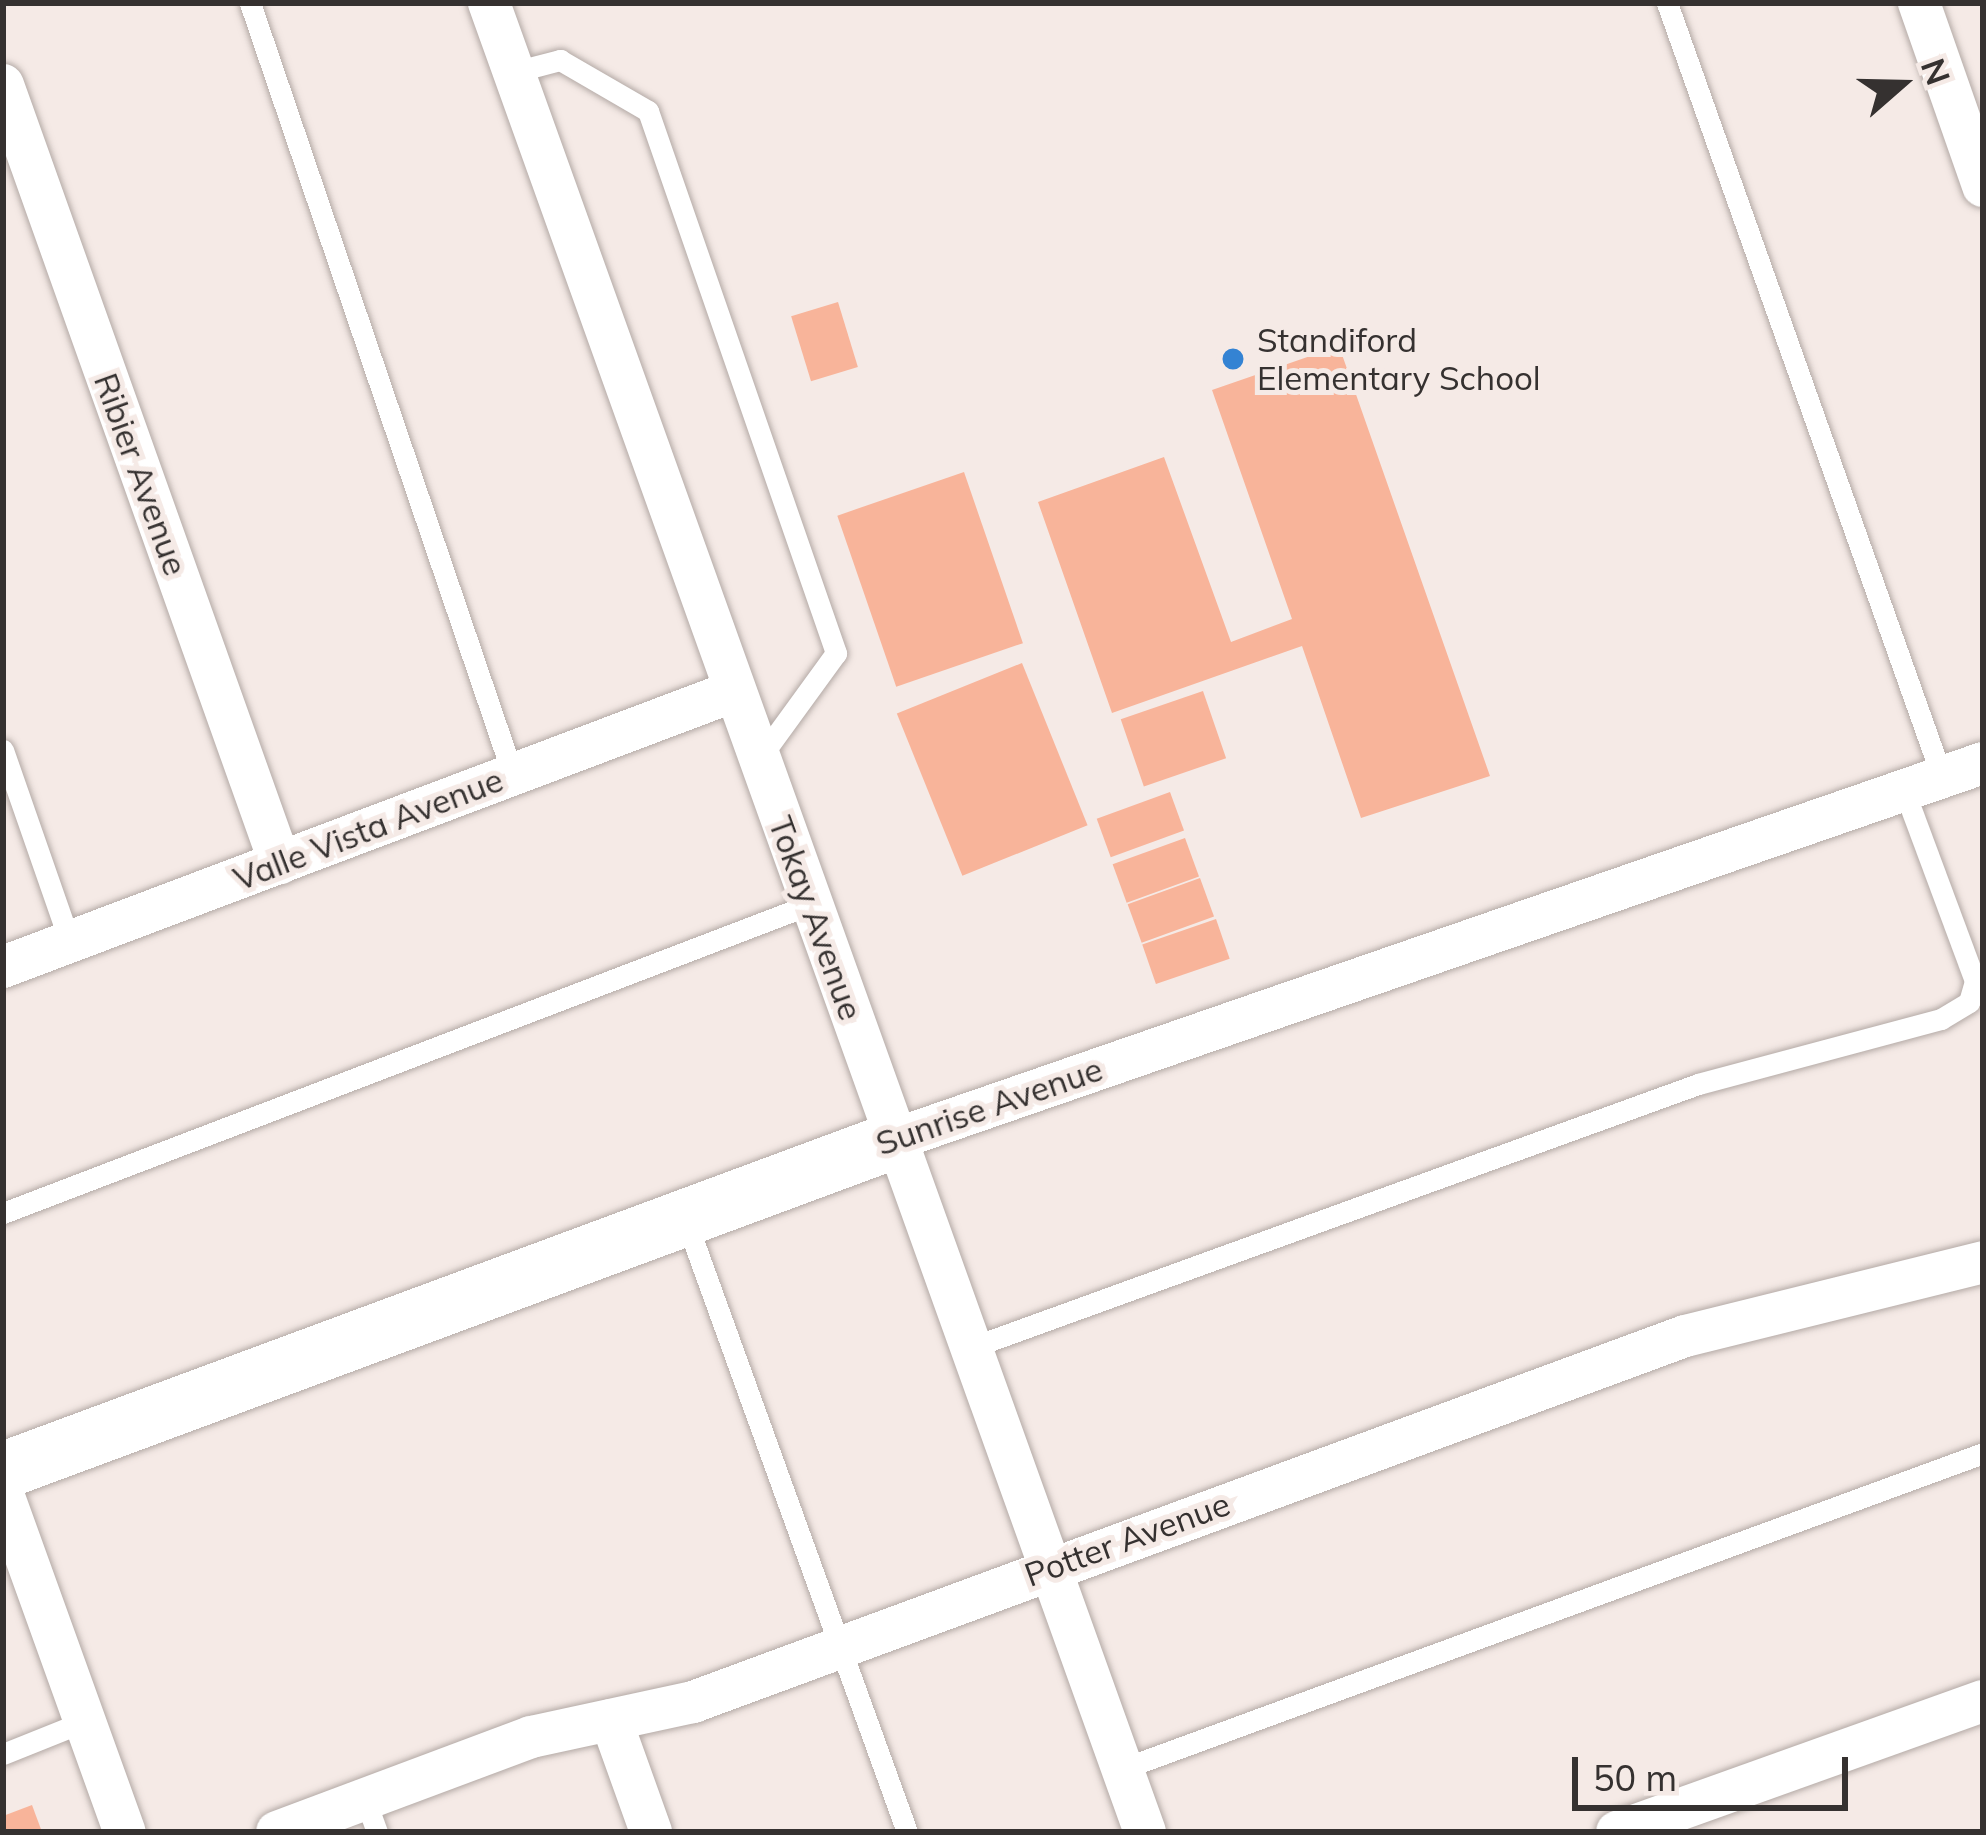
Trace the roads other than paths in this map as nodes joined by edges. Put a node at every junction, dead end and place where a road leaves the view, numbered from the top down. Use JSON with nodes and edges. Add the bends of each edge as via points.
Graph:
{"nodes":[{"id":1,"x":250,"y":3,"type":"edge"},
{"id":2,"x":489,"y":3,"type":"edge"},
{"id":3,"x":1667,"y":3,"type":"edge"},
{"id":4,"x":1919,"y":3,"type":"edge"},
{"id":5,"x":514,"y":72,"type":"junction"},
{"id":6,"x":3,"y":85,"type":"edge"},
{"id":7,"x":1983,"y":186,"type":"edge"},
{"id":8,"x":734,"y":692,"type":"junction"},
{"id":9,"x":3,"y":750,"type":"edge"},
{"id":10,"x":758,"y":760,"type":"junction"},
{"id":11,"x":1983,"y":763,"type":"edge"},
{"id":12,"x":513,"y":775,"type":"junction"},
{"id":13,"x":1923,"y":783,"type":"junction"},
{"id":14,"x":280,"y":862,"type":"junction"},
{"id":15,"x":811,"y":904,"type":"junction"},
{"id":16,"x":70,"y":942,"type":"junction"},
{"id":17,"x":3,"y":967,"type":"edge"},
{"id":18,"x":896,"y":1139,"type":"junction"},
{"id":19,"x":683,"y":1213,"type":"junction"},
{"id":20,"x":3,"y":1214,"type":"edge"},
{"id":21,"x":1983,"y":1262,"type":"edge"},
{"id":22,"x":970,"y":1348,"type":"junction"},
{"id":23,"x":1983,"y":1453,"type":"edge"},
{"id":24,"x":3,"y":1470,"type":"edge"},
{"id":25,"x":3,"y":1494,"type":"edge"},
{"id":26,"x":1049,"y":1567,"type":"junction"},
{"id":27,"x":842,"y":1646,"type":"junction"},
{"id":28,"x":1983,"y":1701,"type":"edge"},
{"id":29,"x":610,"y":1720,"type":"junction"},
{"id":30,"x":85,"y":1721,"type":"junction"},
{"id":31,"x":3,"y":1754,"type":"edge"},
{"id":32,"x":1122,"y":1769,"type":"junction"},
{"id":33,"x":371,"y":1816,"type":"edge"},
{"id":34,"x":125,"y":1832,"type":"edge"},
{"id":35,"x":278,"y":1832,"type":"edge"},
{"id":36,"x":651,"y":1832,"type":"edge"},
{"id":37,"x":907,"y":1832,"type":"edge"},
{"id":38,"x":1145,"y":1832,"type":"edge"},
{"id":39,"x":1617,"y":1832,"type":"edge"}],
"edges":[{"from":1,"to":12,"type":"lane"},
{"from":2,"to":5,"type":"street","name":"Tokay Avenue"},
{"from":3,"to":13,"type":"lane"},
{"from":4,"to":7,"type":"street"},
{"from":5,"to":8,"type":"street","name":"Tokay Avenue"},
{"from":5,"to":10,"type":"lane","via":[[560,60],[648,111],[836,653]]},
{"from":6,"to":14,"type":"street","name":"Ribier Avenue"},
{"from":8,"to":10,"type":"street","name":"Tokay Avenue"},
{"from":8,"to":12,"type":"street","name":"Valle Vista Avenue"},
{"from":9,"to":16,"type":"lane"},
{"from":10,"to":15,"type":"street","name":"Tokay Avenue"},
{"from":11,"to":13,"type":"street","name":"Sunrise Avenue"},
{"from":12,"to":14,"type":"street","name":"Valle Vista Avenue"},
{"from":13,"to":18,"type":"street","name":"Sunrise Avenue"},
{"from":13,"to":22,"type":"lane","via":[[1975,981],[1969,1002],[1941,1019],[1698,1084]]},
{"from":14,"to":16,"type":"street","name":"Valle Vista Avenue"},
{"from":15,"to":18,"type":"street","name":"Tokay Avenue"},
{"from":15,"to":20,"type":"lane"},
{"from":16,"to":17,"type":"street","name":"Valle Vista Avenue"},
{"from":18,"to":19,"type":"street","name":"Sunrise Avenue"},
{"from":18,"to":22,"type":"street","name":"Tokay Avenue"},
{"from":19,"to":24,"type":"street","name":"Sunrise Avenue"},
{"from":19,"to":27,"type":"lane"},
{"from":21,"to":26,"type":"street","name":"Potter Avenue","via":[[1685,1336]]},
{"from":22,"to":26,"type":"street","name":"Tokay Avenue"},
{"from":23,"to":32,"type":"lane"},
{"from":25,"to":30,"type":"street"},
{"from":26,"to":27,"type":"street","name":"Potter Avenue"},
{"from":26,"to":32,"type":"street","name":"Tokay Avenue"},
{"from":27,"to":29,"type":"street","name":"Potter Avenue"},
{"from":27,"to":37,"type":"lane"},
{"from":28,"to":39,"type":"street"},
{"from":29,"to":33,"type":"street","name":"Potter Avenue"},
{"from":29,"to":36,"type":"street"},
{"from":30,"to":31,"type":"lane"},
{"from":30,"to":34,"type":"street"},
{"from":32,"to":38,"type":"street","name":"Tokay Avenue"},
{"from":33,"to":35,"type":"street","name":"Potter Avenue"}]}
